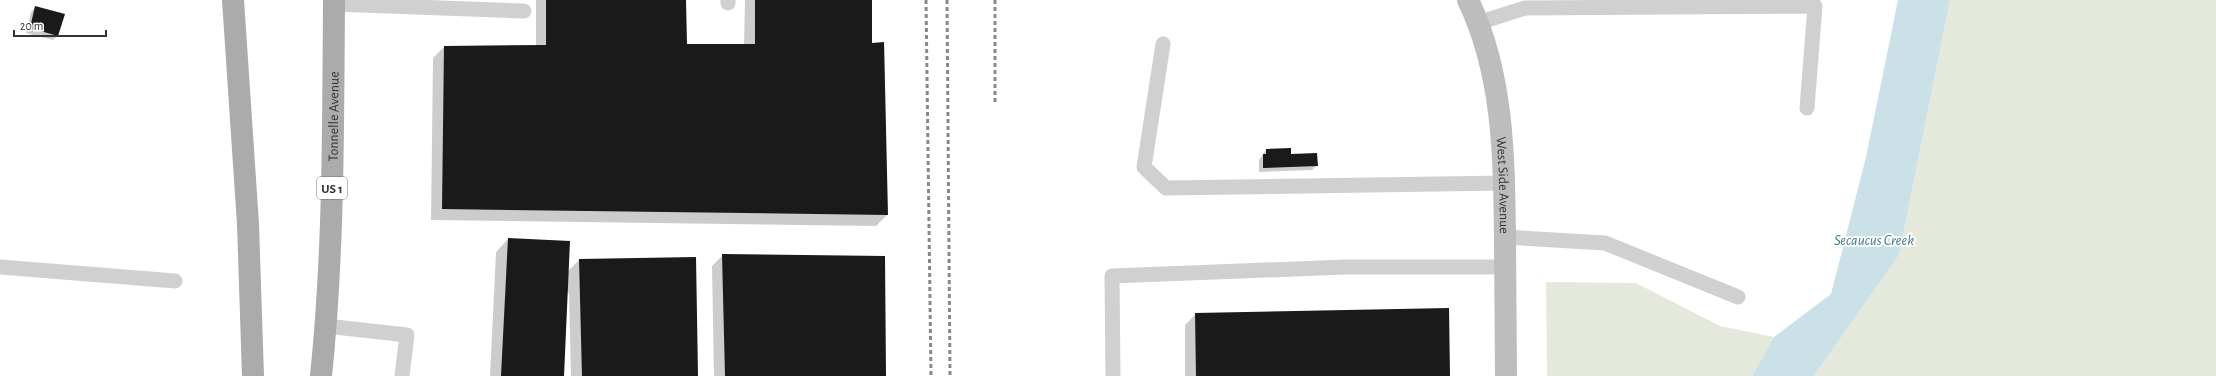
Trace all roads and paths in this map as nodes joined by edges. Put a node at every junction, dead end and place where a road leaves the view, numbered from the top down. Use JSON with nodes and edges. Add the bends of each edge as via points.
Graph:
{"nodes":[{"id":1,"x":233,"y":0,"type":"edge"},
{"id":2,"x":1468,"y":0,"type":"edge"},
{"id":3,"x":334,"y":2,"type":"edge"},
{"id":4,"x":524,"y":11,"type":"dead end"},
{"id":5,"x":1478,"y":23,"type":"junction"},
{"id":6,"x":1163,"y":44,"type":"dead end"},
{"id":7,"x":1807,"y":108,"type":"dead end"},
{"id":8,"x":1505,"y":183,"type":"junction"},
{"id":9,"x":1505,"y":237,"type":"junction"},
{"id":10,"x":0,"y":267,"type":"edge"},
{"id":11,"x":1505,"y":267,"type":"junction"},
{"id":12,"x":175,"y":281,"type":"dead end"},
{"id":13,"x":1738,"y":297,"type":"dead end"},
{"id":14,"x":326,"y":326,"type":"junction"},
{"id":15,"x":253,"y":376,"type":"edge"},
{"id":16,"x":321,"y":376,"type":"edge"},
{"id":17,"x":402,"y":376,"type":"edge"},
{"id":18,"x":1113,"y":376,"type":"edge"},
{"id":19,"x":1506,"y":376,"type":"edge"}],
"edges":[{"from":1,"to":15,"type":"main road","via":[[248,224]]},
{"from":2,"to":5,"type":"street","name":"West Side Avenue"},
{"from":3,"to":4,"type":"lane"},
{"from":3,"to":14,"type":"main road","name":"Tonnelle Avenue","number":"US 1","via":[[332,196]]},
{"from":5,"to":7,"type":"lane","via":[[1525,8],[1815,6]]},
{"from":5,"to":8,"type":"street","name":"West Side Avenue","via":[[1487,49],[1497,98]]},
{"from":6,"to":8,"type":"lane","via":[[1144,167],[1166,188]]},
{"from":8,"to":9,"type":"street","name":"West Side Avenue"},
{"from":9,"to":11,"type":"street","name":"West Side Avenue"},
{"from":9,"to":13,"type":"lane","via":[[1605,243]]},
{"from":10,"to":12,"type":"lane"},
{"from":11,"to":18,"type":"lane","via":[[1346,267],[1112,276]]},
{"from":11,"to":19,"type":"street","name":"West Side Avenue"},
{"from":14,"to":16,"type":"main road","name":"Tonnelle Avenue","number":"US 1"},
{"from":14,"to":17,"type":"lane","via":[[407,335]]}]}
